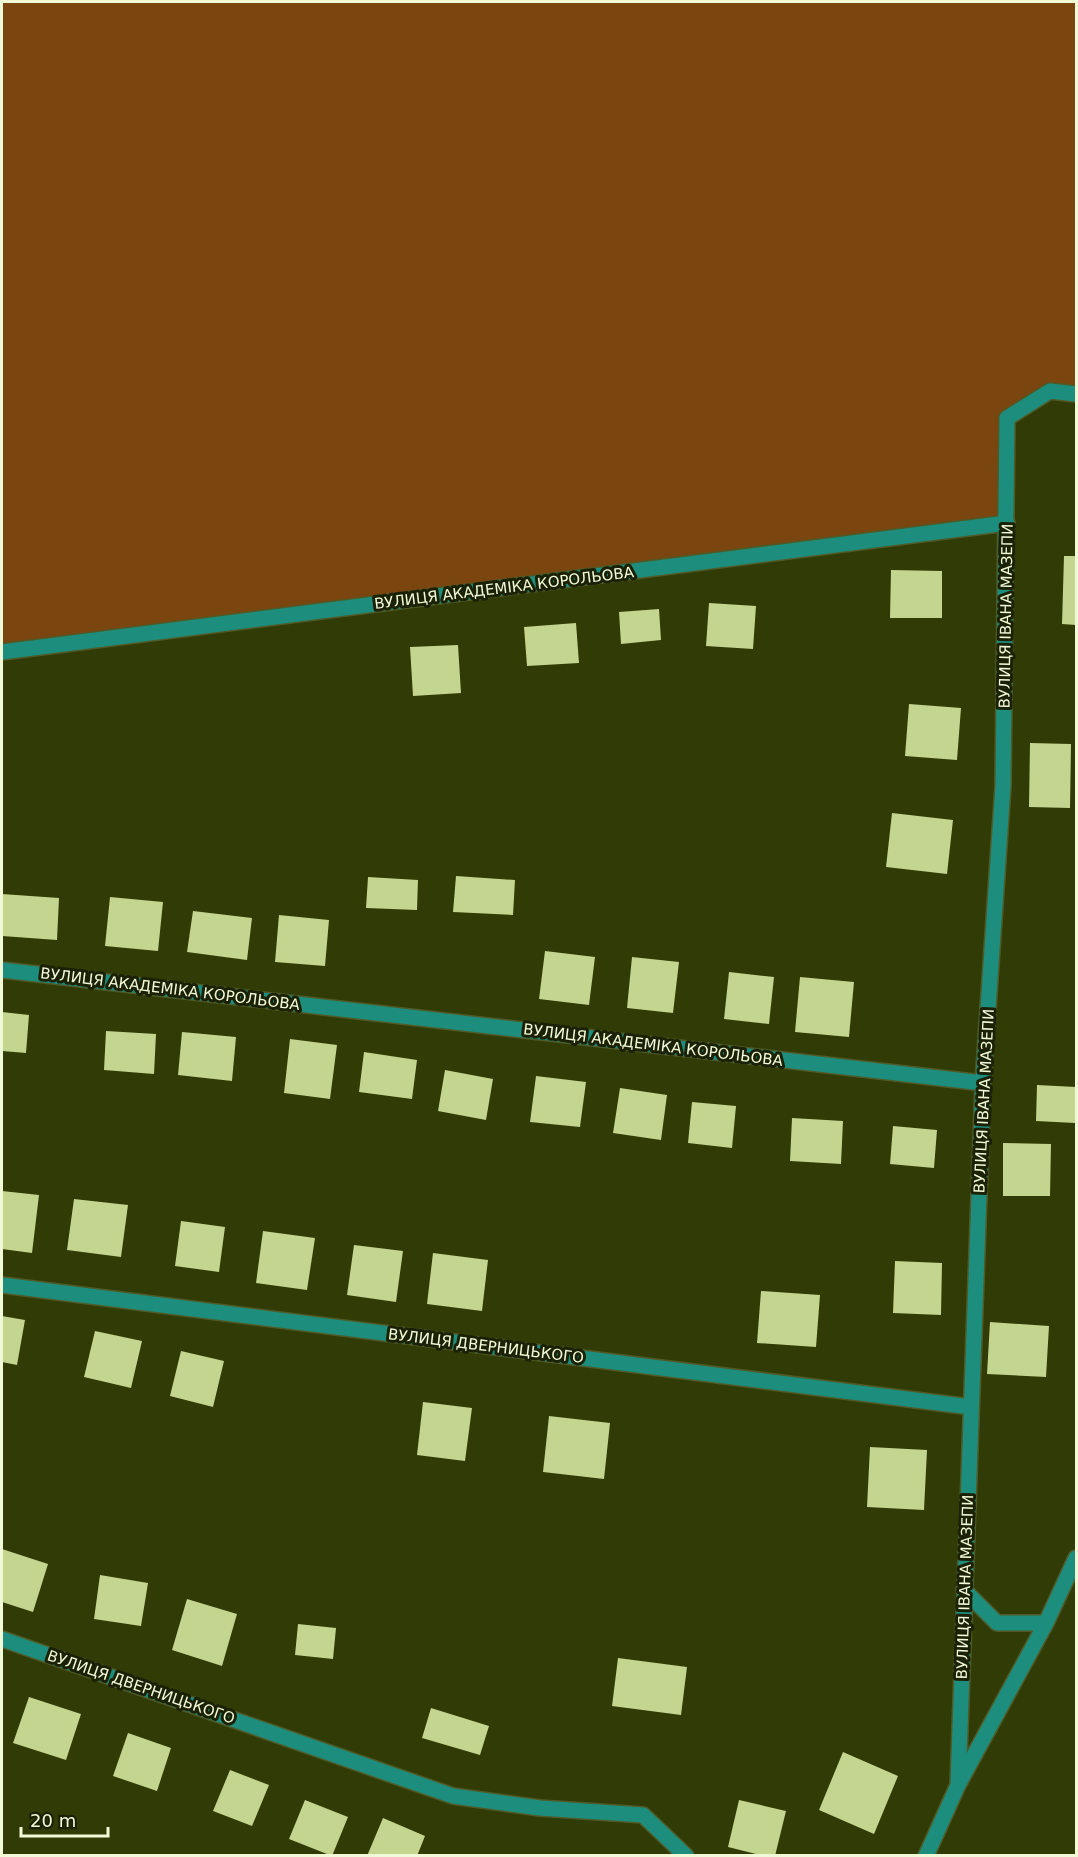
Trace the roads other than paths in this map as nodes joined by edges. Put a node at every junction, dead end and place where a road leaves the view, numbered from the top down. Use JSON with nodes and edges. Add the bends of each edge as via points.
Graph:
{"nodes":[{"id":1,"x":1077,"y":394,"type":"edge"},
{"id":2,"x":1007,"y":523,"type":"junction"},
{"id":3,"x":2,"y":652,"type":"edge"},
{"id":4,"x":2,"y":970,"type":"edge"},
{"id":5,"x":983,"y":1083,"type":"junction"},
{"id":6,"x":2,"y":1285,"type":"edge"},
{"id":7,"x":971,"y":1407,"type":"junction"},
{"id":8,"x":1077,"y":1558,"type":"edge"},
{"id":9,"x":964,"y":1590,"type":"junction"},
{"id":10,"x":1046,"y":1623,"type":"junction"},
{"id":11,"x":2,"y":1639,"type":"edge"},
{"id":12,"x":958,"y":1785,"type":"junction"},
{"id":13,"x":686,"y":1856,"type":"edge"},
{"id":14,"x":926,"y":1856,"type":"edge"}],
"edges":[{"from":1,"to":2,"type":"street","name":"ВУЛИЦЯ ІВАНА МАЗЕПИ","via":[[1050,391],[1007,418]]},
{"from":2,"to":3,"type":"street","name":"ВУЛИЦЯ АКАДЕМІКА КОРОЛЬОВА"},
{"from":2,"to":5,"type":"street","name":"ВУЛИЦЯ ІВАНА МАЗЕПИ","via":[[1003,786]]},
{"from":4,"to":5,"type":"street","name":"ВУЛИЦЯ АКАДЕМІКА КОРОЛЬОВА"},
{"from":5,"to":7,"type":"street","name":"ВУЛИЦЯ ІВАНА МАЗЕПИ"},
{"from":6,"to":7,"type":"street","name":"ВУЛИЦЯ ДВЕРНИЦЬКОГО"},
{"from":7,"to":9,"type":"street","name":"ВУЛИЦЯ ІВАНА МАЗЕПИ"},
{"from":8,"to":10,"type":"street","name":"ВУЛИЦЯ ІВАНА МАЗЕПИ"},
{"from":9,"to":10,"type":"street","via":[[997,1623]]},
{"from":9,"to":12,"type":"street","name":"ВУЛИЦЯ ІВАНА МАЗЕПИ"},
{"from":10,"to":12,"type":"street","name":"ВУЛИЦЯ ІВАНА МАЗЕПИ"},
{"from":11,"to":13,"type":"street","name":"ВУЛИЦЯ ДВЕРНИЦЬКОГО","via":[[453,1796],[540,1808],[643,1815]]},
{"from":12,"to":14,"type":"street","name":"ВУЛИЦЯ ІВАНА МАЗЕПИ"}]}
